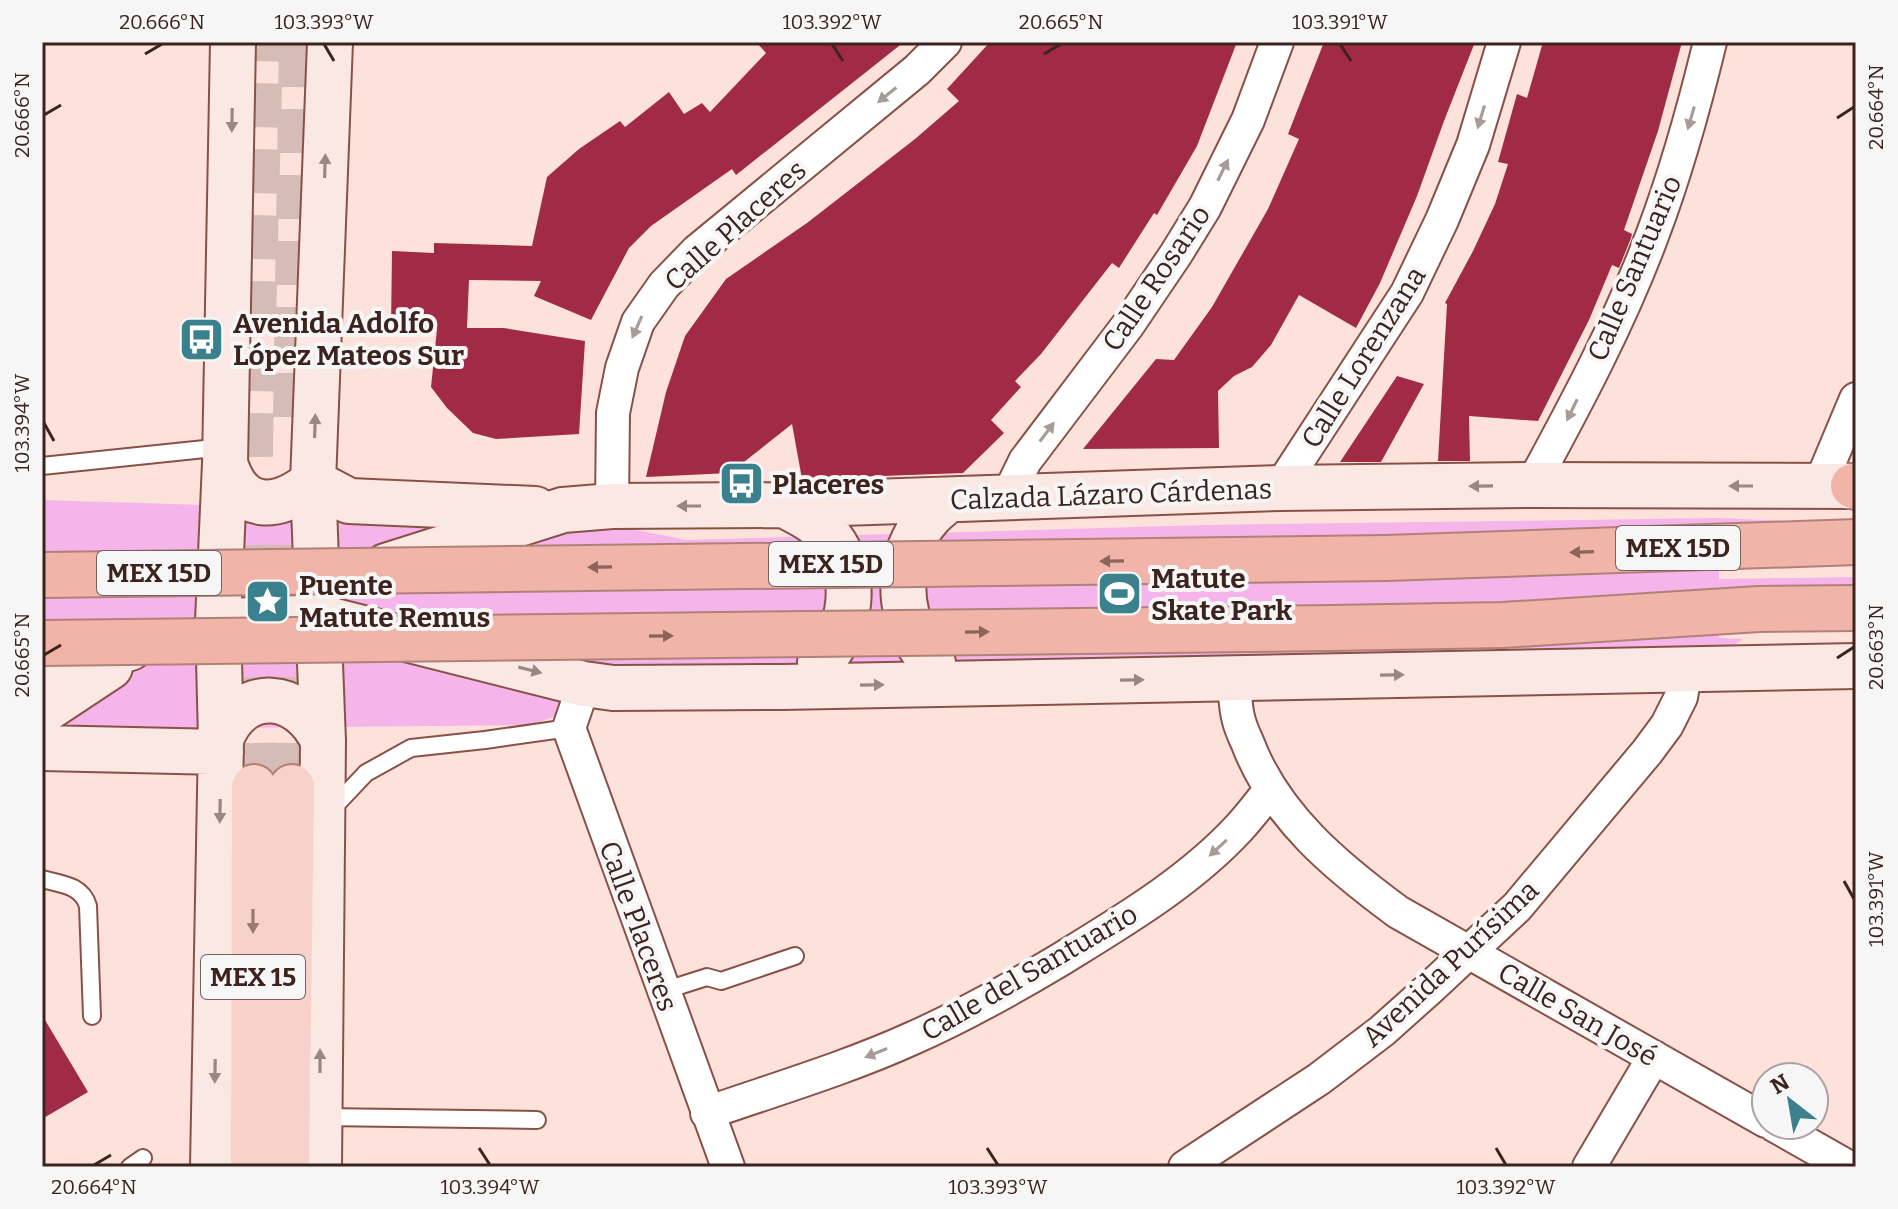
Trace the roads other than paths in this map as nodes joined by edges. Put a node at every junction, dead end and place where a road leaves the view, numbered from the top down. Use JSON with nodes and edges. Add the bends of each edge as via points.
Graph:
{"nodes":[{"id":1,"x":233,"y":42,"type":"edge"},
{"id":2,"x":330,"y":42,"type":"edge"},
{"id":3,"x":945,"y":42,"type":"edge"},
{"id":4,"x":1277,"y":42,"type":"edge"},
{"id":5,"x":1504,"y":42,"type":"edge"},
{"id":6,"x":1710,"y":42,"type":"edge"},
{"id":7,"x":1856,"y":399,"type":"edge"},
{"id":8,"x":225,"y":455,"type":"junction"},
{"id":9,"x":42,"y":466,"type":"edge"},
{"id":10,"x":313,"y":482,"type":"junction"},
{"id":11,"x":1532,"y":485,"type":"junction"},
{"id":12,"x":1846,"y":487,"type":"edge"},
{"id":13,"x":1280,"y":488,"type":"junction"},
{"id":14,"x":1007,"y":498,"type":"junction"},
{"id":15,"x":948,"y":500,"type":"junction"},
{"id":16,"x":784,"y":505,"type":"junction"},
{"id":17,"x":612,"y":506,"type":"junction"},
{"id":18,"x":563,"y":510,"type":"junction"},
{"id":19,"x":1856,"y":542,"type":"edge"},
{"id":20,"x":42,"y":561,"type":"edge"},
{"id":21,"x":42,"y":575,"type":"edge"},
{"id":22,"x":318,"y":602,"type":"junction"},
{"id":23,"x":219,"y":607,"type":"junction"},
{"id":24,"x":1856,"y":608,"type":"edge"},
{"id":25,"x":1759,"y":609,"type":"junction"},
{"id":26,"x":1856,"y":629,"type":"edge"},
{"id":27,"x":42,"y":643,"type":"edge"},
{"id":28,"x":146,"y":643,"type":"junction"},
{"id":29,"x":1856,"y":666,"type":"edge"},
{"id":30,"x":1686,"y":668,"type":"junction"},
{"id":31,"x":42,"y":673,"type":"edge"},
{"id":32,"x":1234,"y":678,"type":"junction"},
{"id":33,"x":584,"y":684,"type":"junction"},
{"id":34,"x":960,"y":684,"type":"junction"},
{"id":35,"x":782,"y":687,"type":"junction"},
{"id":36,"x":42,"y":712,"type":"edge"},
{"id":37,"x":569,"y":728,"type":"junction"},
{"id":38,"x":323,"y":741,"type":"junction"},
{"id":39,"x":221,"y":745,"type":"junction"},
{"id":40,"x":42,"y":748,"type":"edge"},
{"id":41,"x":1270,"y":790,"type":"junction"},
{"id":42,"x":322,"y":819,"type":"junction"},
{"id":43,"x":42,"y":879,"type":"edge"},
{"id":44,"x":1469,"y":952,"type":"junction"},
{"id":45,"x":795,"y":956,"type":"dead end"},
{"id":46,"x":663,"y":991,"type":"junction"},
{"id":47,"x":92,"y":1016,"type":"dead end"},
{"id":48,"x":1654,"y":1057,"type":"junction"},
{"id":49,"x":1750,"y":1112,"type":"edge"},
{"id":50,"x":707,"y":1113,"type":"junction"},
{"id":51,"x":320,"y":1117,"type":"junction"},
{"id":52,"x":537,"y":1120,"type":"dead end"},
{"id":53,"x":1802,"y":1141,"type":"edge"},
{"id":54,"x":213,"y":1167,"type":"edge"},
{"id":55,"x":253,"y":1167,"type":"edge"},
{"id":56,"x":287,"y":1167,"type":"edge"},
{"id":57,"x":319,"y":1167,"type":"edge"},
{"id":58,"x":728,"y":1167,"type":"edge"},
{"id":59,"x":1185,"y":1167,"type":"edge"},
{"id":60,"x":1589,"y":1167,"type":"edge"},
{"id":61,"x":1848,"y":1167,"type":"edge"}],
"edges":[{"from":1,"to":8,"type":"street","one_way":true},
{"from":10,"to":2,"type":"street","one_way":true},
{"from":3,"to":17,"type":"street","name":"Calle Placeres","one_way":true,"via":[[697,251],[646,310],[622,368],[613,413]]},
{"from":14,"to":4,"type":"street","name":"Calle Rosario","one_way":true,"via":[[1025,461],[1128,325],[1205,207],[1248,120]]},
{"from":5,"to":13,"type":"street","name":"Calle Lorenzana","one_way":true,"via":[[1473,145],[1407,293]]},
{"from":6,"to":11,"type":"street","name":"Calle Santuario","one_way":true,"via":[[1652,238]]},
{"from":7,"to":12,"type":"street"},
{"from":8,"to":9,"type":"lane"},
{"from":8,"to":10,"type":"street","via":[[236,487],[259,502],[284,501]]},
{"from":8,"to":23,"type":"street"},
{"from":10,"to":18,"type":"street","via":[[349,501]]},
{"from":10,"to":22,"type":"street"},
{"from":12,"to":11,"type":"street","name":"Calzada Lázaro Cárdenas","one_way":true},
{"from":11,"to":13,"type":"street","name":"Calzada Lázaro Cárdenas","one_way":true},
{"from":13,"to":14,"type":"street","name":"Calzada Lázaro Cárdenas"},
{"from":14,"to":15,"type":"street","name":"Calzada Lázaro Cárdenas"},
{"from":15,"to":16,"type":"street","name":"Calzada Lázaro Cárdenas"},
{"from":15,"to":34,"type":"street","via":[[914,540],[905,565],[903,598],[919,646]]},
{"from":16,"to":17,"type":"street","name":"Calzada Lázaro Cárdenas","one_way":true},
{"from":16,"to":35,"type":"street","via":[[830,537],[844,562],[849,598],[833,650],[810,673]]},
{"from":17,"to":18,"type":"street","name":"Calzada Lázaro Cárdenas"},
{"from":18,"to":22,"type":"street","name":"Calzada Lázaro Cárdenas"},
{"from":19,"to":21,"type":"highway","number":"MEX 15D","one_way":true,"bridge":true,"via":[[1386,558]]},
{"from":20,"to":23,"type":"street","name":"Calzada Lázaro Cárdenas"},
{"from":22,"to":23,"type":"street","name":"Calzada Lázaro Cárdenas"},
{"from":22,"to":33,"type":"street","name":"Calzada Lázaro Cárdenas","one_way":true},
{"from":22,"to":38,"type":"street"},
{"from":23,"to":28,"type":"street","name":"Calzada Lázaro Cárdenas"},
{"from":23,"to":39,"type":"street"},
{"from":24,"to":25,"type":"highway","number":"MEX 15D"},
{"from":25,"to":26,"type":"highway"},
{"from":27,"to":25,"type":"highway","number":"MEX 15D","one_way":true,"bridge":true,"via":[[1503,625]]},
{"from":28,"to":31,"type":"street","name":"Calzada Lázaro Cárdenas"},
{"from":28,"to":36,"type":"street"},
{"from":29,"to":30,"type":"street","name":"Calzada Lázaro Cárdenas"},
{"from":32,"to":30,"type":"street","name":"Calzada Lázaro Cárdenas","one_way":true},
{"from":30,"to":44,"type":"street","name":"Avenida Purísima","via":[[1681,697],[1647,752],[1517,907]]},
{"from":34,"to":32,"type":"street","name":"Calzada Lázaro Cárdenas","one_way":true},
{"from":32,"to":41,"type":"street","name":"Calle San José","via":[[1239,721]]},
{"from":33,"to":35,"type":"street","name":"Calzada Lázaro Cárdenas"},
{"from":33,"to":37,"type":"street"},
{"from":35,"to":34,"type":"street","name":"Calzada Lázaro Cárdenas","one_way":true},
{"from":37,"to":42,"type":"lane","via":[[411,748],[366,773]]},
{"from":37,"to":46,"type":"street","name":"Calle Placeres"},
{"from":38,"to":39,"type":"street","via":[[309,717],[273,700],[235,714]]},
{"from":38,"to":42,"type":"street"},
{"from":39,"to":40,"type":"street"},
{"from":39,"to":54,"type":"street","one_way":true},
{"from":41,"to":44,"type":"street","name":"Calle San José","via":[[1324,853],[1358,883]]},
{"from":41,"to":50,"type":"street","name":"Calle del Santuario","one_way":true,"via":[[1240,828],[1178,882],[1016,985],[913,1039]]},
{"from":51,"to":42,"type":"street","one_way":true},
{"from":43,"to":47,"type":"lane","via":[[80,891],[88,906]]},
{"from":44,"to":48,"type":"street","name":"Calle San José"},
{"from":44,"to":59,"type":"street","name":"Avenida Purísima","via":[[1319,1079]]},
{"from":45,"to":46,"type":"lane","via":[[721,981],[707,977]]},
{"from":46,"to":50,"type":"street","name":"Calle Placeres"},
{"from":48,"to":49,"type":"street","name":"Calle San José"},
{"from":48,"to":60,"type":"street"},
{"from":50,"to":58,"type":"street","name":"Calle Placeres"},
{"from":51,"to":52,"type":"lane"},
{"from":51,"to":57,"type":"street"},
{"from":53,"to":61,"type":"street"},
{"from":56,"to":55,"type":"main road","number":"MEX 15","one_way":true,"via":[[273,787]]}]}
